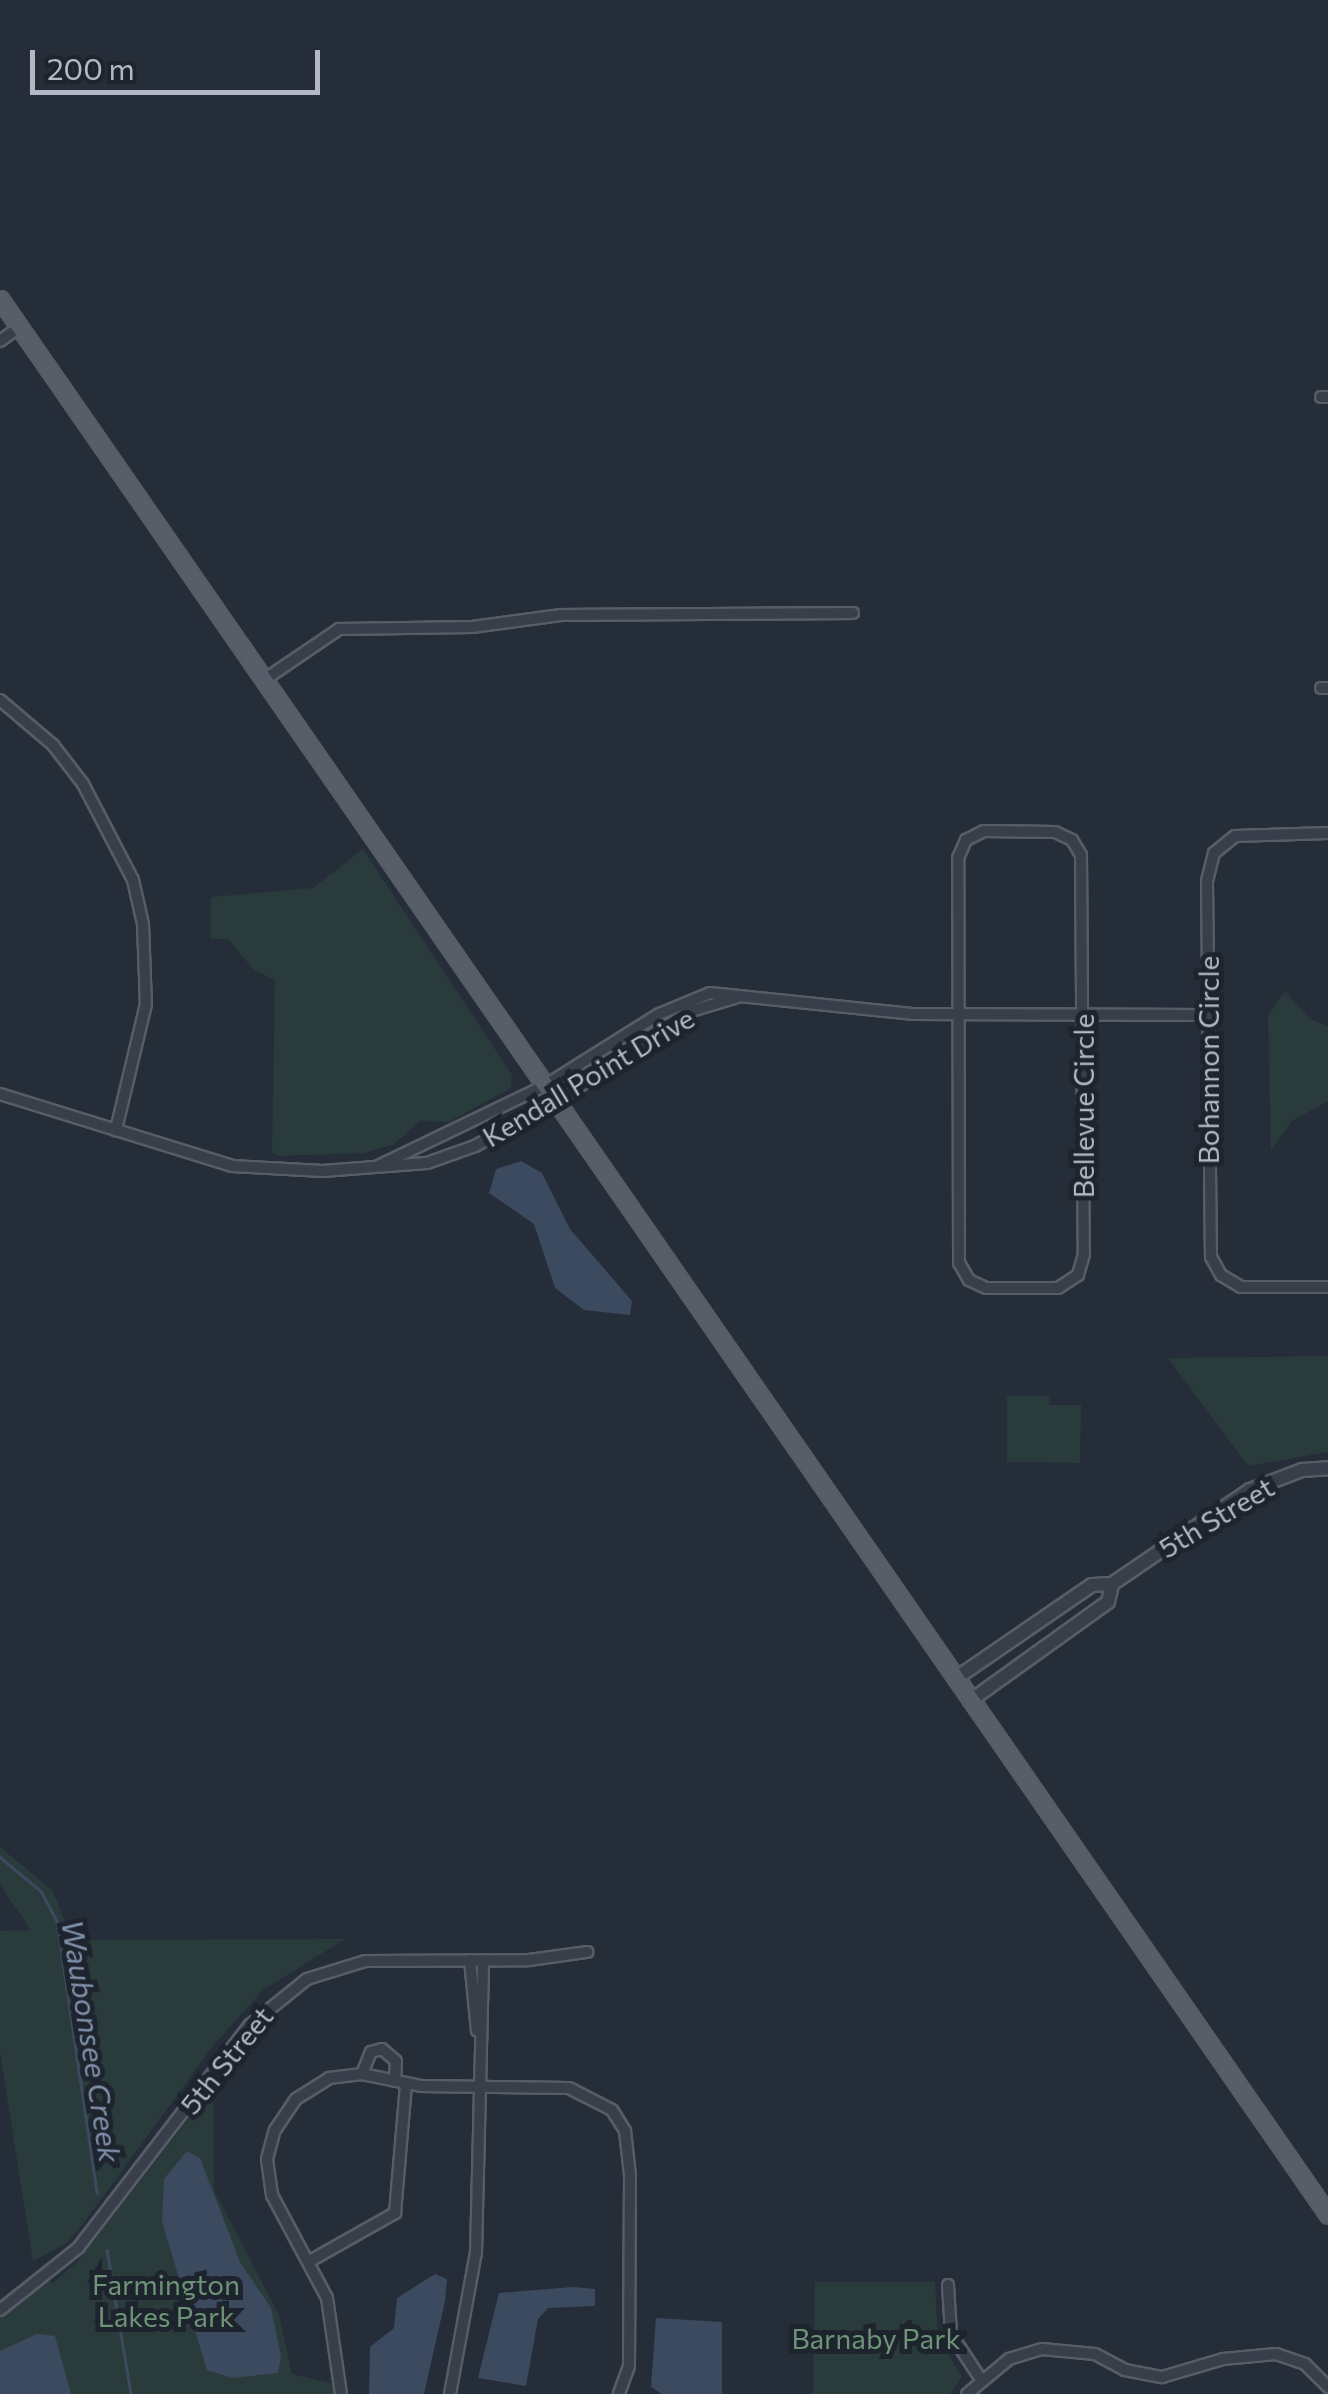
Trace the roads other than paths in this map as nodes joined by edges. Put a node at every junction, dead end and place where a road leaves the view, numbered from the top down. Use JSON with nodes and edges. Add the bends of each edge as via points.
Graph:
{"nodes":[{"id":1,"x":0,"y":299,"type":"edge"},
{"id":2,"x":20,"y":327,"type":"junction"},
{"id":3,"x":0,"y":341,"type":"edge"},
{"id":4,"x":853,"y":614,"type":"dead end"},
{"id":5,"x":264,"y":680,"type":"junction"},
{"id":6,"x":0,"y":700,"type":"edge"},
{"id":7,"x":1328,"y":832,"type":"edge"},
{"id":8,"x":738,"y":997,"type":"junction"},
{"id":9,"x":958,"y":1014,"type":"junction"},
{"id":10,"x":1082,"y":1014,"type":"junction"},
{"id":11,"x":1208,"y":1015,"type":"junction"},
{"id":12,"x":546,"y":1086,"type":"junction"},
{"id":13,"x":0,"y":1094,"type":"edge"},
{"id":14,"x":557,"y":1102,"type":"junction"},
{"id":15,"x":116,"y":1130,"type":"junction"},
{"id":16,"x":378,"y":1166,"type":"junction"},
{"id":17,"x":1328,"y":1287,"type":"edge"},
{"id":18,"x":1328,"y":1468,"type":"edge"},
{"id":19,"x":1112,"y":1584,"type":"junction"},
{"id":20,"x":955,"y":1679,"type":"junction"},
{"id":21,"x":970,"y":1701,"type":"junction"},
{"id":22,"x":587,"y":1952,"type":"dead end"},
{"id":23,"x":470,"y":1960,"type":"junction"},
{"id":24,"x":484,"y":1960,"type":"junction"},
{"id":25,"x":478,"y":2032,"type":"junction"},
{"id":26,"x":362,"y":2074,"type":"junction"},
{"id":27,"x":401,"y":2082,"type":"junction"},
{"id":28,"x":478,"y":2087,"type":"junction"},
{"id":29,"x":1328,"y":2215,"type":"edge"},
{"id":30,"x":310,"y":2261,"type":"junction"},
{"id":31,"x":948,"y":2285,"type":"dead end"},
{"id":32,"x":0,"y":2310,"type":"edge"},
{"id":33,"x":980,"y":2378,"type":"junction"},
{"id":34,"x":1328,"y":2386,"type":"edge"},
{"id":35,"x":341,"y":2394,"type":"edge"},
{"id":36,"x":450,"y":2394,"type":"edge"},
{"id":37,"x":620,"y":2394,"type":"edge"},
{"id":38,"x":966,"y":2394,"type":"edge"}],
"edges":[{"from":1,"to":2,"type":"main road"},
{"from":2,"to":3,"type":"street"},
{"from":2,"to":5,"type":"main road"},
{"from":4,"to":5,"type":"street","via":[[561,615],[472,628],[340,630]]},
{"from":5,"to":12,"type":"main road"},
{"from":6,"to":15,"type":"street","via":[[53,745],[83,784],[133,880],[143,924],[146,1004]]},
{"from":7,"to":11,"type":"street","name":"Bohannon Circle","via":[[1247,833],[1214,853],[1208,876]]},
{"from":8,"to":9,"type":"street","name":"Kendall Point Drive"},
{"from":8,"to":12,"type":"street","name":"Kendall Point Drive","via":[[733,992],[685,1000]]},
{"from":8,"to":14,"type":"street","name":"Kendall Point Drive","via":[[688,1012]]},
{"from":9,"to":10,"type":"street","name":"Kendall Point Drive"},
{"from":9,"to":10,"type":"street","name":"Bellevue Circle","via":[[958,858],[976,834],[1002,832],[1055,832],[1078,847]]},
{"from":9,"to":10,"type":"street","name":"Bellevue Circle","via":[[962,1270],[986,1288],[1038,1289],[1070,1284],[1083,1262]]},
{"from":10,"to":11,"type":"street","name":"Kendall Point Drive"},
{"from":11,"to":17,"type":"street","name":"Bohannon Circle","via":[[1210,1257],[1221,1275],[1241,1286]]},
{"from":12,"to":14,"type":"main road"},
{"from":12,"to":16,"type":"street","name":"Kendall Point Drive"},
{"from":13,"to":15,"type":"street","name":"Kendall Point Drive"},
{"from":14,"to":16,"type":"street","name":"Kendall Point Drive","via":[[450,1156]]},
{"from":14,"to":20,"type":"main road"},
{"from":15,"to":16,"type":"street","name":"Kendall Point Drive","via":[[192,1156],[266,1171]]},
{"from":18,"to":19,"type":"street","name":"5th Street","via":[[1302,1470],[1250,1490]]},
{"from":19,"to":20,"type":"street","name":"5th Street","via":[[1092,1584]]},
{"from":19,"to":21,"type":"street","name":"5th Street","via":[[1108,1602]]},
{"from":20,"to":21,"type":"main road"},
{"from":21,"to":29,"type":"main road"},
{"from":22,"to":24,"type":"street","name":"5th Street"},
{"from":23,"to":24,"type":"street","name":"5th Street"},
{"from":23,"to":25,"type":"street"},
{"from":23,"to":32,"type":"street","name":"5th Street","via":[[344,1964],[277,1999],[78,2248]]},
{"from":24,"to":25,"type":"street"},
{"from":25,"to":28,"type":"street"},
{"from":26,"to":27,"type":"street"},
{"from":26,"to":27,"type":"street","via":[[370,2052],[382,2049],[396,2061]]},
{"from":26,"to":30,"type":"street","via":[[329,2078],[307,2090],[287,2108],[270,2146],[272,2195]]},
{"from":27,"to":28,"type":"street"},
{"from":27,"to":30,"type":"street","via":[[396,2213]]},
{"from":28,"to":36,"type":"street","via":[[476,2253]]},
{"from":28,"to":37,"type":"street","via":[[578,2089],[612,2110],[625,2131],[629,2366]]},
{"from":30,"to":35,"type":"street","via":[[336,2332]]},
{"from":31,"to":33,"type":"street","via":[[951,2334]]},
{"from":33,"to":34,"type":"street","via":[[1042,2349],[1096,2354],[1125,2370],[1162,2377],[1276,2354],[1304,2364]]},
{"from":33,"to":38,"type":"street"}]}
